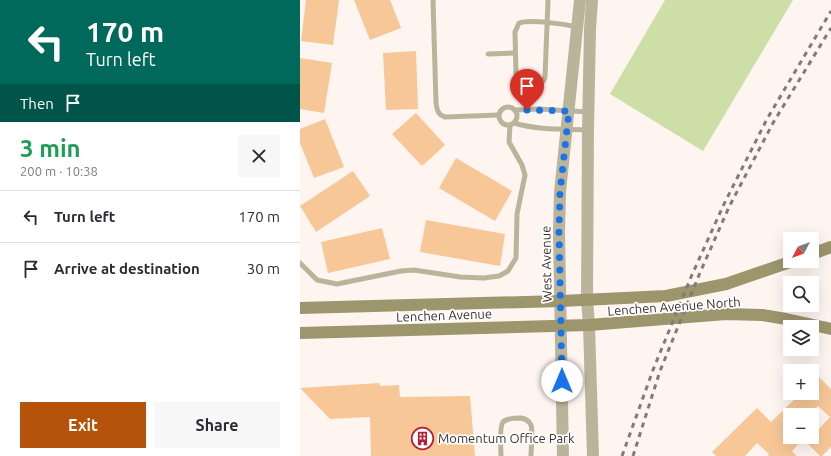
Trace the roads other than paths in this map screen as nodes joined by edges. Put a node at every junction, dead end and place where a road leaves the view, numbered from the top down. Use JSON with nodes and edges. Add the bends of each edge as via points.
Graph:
{"nodes":[{"id":1,"x":433,"y":0,"type":"edge"},
{"id":2,"x":548,"y":0,"type":"edge"},
{"id":3,"x":580,"y":0,"type":"edge"},
{"id":4,"x":592,"y":0,"type":"edge"},
{"id":5,"x":547,"y":23,"type":"junction"},
{"id":6,"x":576,"y":26,"type":"junction"},
{"id":7,"x":590,"y":29,"type":"junction"},
{"id":8,"x":515,"y":53,"type":"junction"},
{"id":9,"x":488,"y":54,"type":"dead end"},
{"id":10,"x":516,"y":110,"type":"junction"},
{"id":11,"x":569,"y":111,"type":"junction"},
{"id":12,"x":589,"y":112,"type":"junction"},
{"id":13,"x":499,"y":115,"type":"junction"},
{"id":14,"x":512,"y":124,"type":"junction"},
{"id":15,"x":567,"y":129,"type":"junction"},
{"id":16,"x":588,"y":130,"type":"junction"},
{"id":17,"x":831,"y":247,"type":"edge"},
{"id":18,"x":819,"y":251,"type":"edge"},
{"id":19,"x":300,"y":263,"type":"edge"},
{"id":20,"x":783,"y":264,"type":"edge"},
{"id":21,"x":586,"y":299,"type":"junction"},
{"id":22,"x":561,"y":301,"type":"junction"},
{"id":23,"x":300,"y":308,"type":"edge"},
{"id":24,"x":589,"y":325,"type":"junction"},
{"id":25,"x":562,"y":326,"type":"junction"},
{"id":26,"x":831,"y":329,"type":"edge"},
{"id":27,"x":300,"y":333,"type":"edge"},
{"id":28,"x":501,"y":456,"type":"edge"},
{"id":29,"x":531,"y":456,"type":"edge"},
{"id":30,"x":563,"y":456,"type":"edge"},
{"id":31,"x":592,"y":456,"type":"edge"}],
"edges":[{"from":1,"to":13,"type":"lane","via":[[436,103],[440,115]]},
{"from":2,"to":5,"type":"lane"},
{"from":3,"to":6,"type":"street","name":"West Avenue"},
{"from":4,"to":7,"type":"street"},
{"from":5,"to":6,"type":"lane"},
{"from":5,"to":8,"type":"lane","via":[[518,23],[515,32]]},
{"from":5,"to":8,"type":"lane","via":[[545,77],[542,84],[527,85],[518,80]]},
{"from":6,"to":7,"type":"lane"},
{"from":6,"to":11,"type":"street","name":"West Avenue"},
{"from":7,"to":12,"type":"street"},
{"from":8,"to":9,"type":"lane"},
{"from":10,"to":11,"type":"lane"},
{"from":10,"to":13,"type":"lane","via":[[506,107]]},
{"from":10,"to":14,"type":"lane","via":[[517,118]]},
{"from":11,"to":12,"type":"lane"},
{"from":11,"to":15,"type":"street","name":"West Avenue"},
{"from":12,"to":16,"type":"street"},
{"from":13,"to":14,"type":"lane","via":[[503,124]]},
{"from":14,"to":15,"type":"lane"},
{"from":14,"to":19,"type":"lane","via":[[508,138],[522,165],[524,175],[517,214],[516,258],[508,271],[499,276],[484,278],[414,270],[337,284],[317,280]]},
{"from":15,"to":16,"type":"lane"},
{"from":15,"to":22,"type":"street","name":"West Avenue","via":[[560,192]]},
{"from":16,"to":21,"type":"street"},
{"from":17,"to":18,"type":"main road"},
{"from":20,"to":21,"type":"main road","name":"Lenchen Avenue","via":[[726,284],[666,296]]},
{"from":21,"to":22,"type":"main road","name":"Lenchen Avenue"},
{"from":21,"to":24,"type":"street"},
{"from":22,"to":23,"type":"main road","name":"Lenchen Avenue"},
{"from":22,"to":25,"type":"street","name":"West Avenue"},
{"from":24,"to":25,"type":"main road","name":"Lenchen Avenue"},
{"from":24,"to":26,"type":"main road","name":"Lenchen Avenue North","via":[[726,314],[762,315]]},
{"from":24,"to":31,"type":"street"},
{"from":25,"to":27,"type":"main road","name":"Lenchen Avenue"},
{"from":25,"to":30,"type":"street","name":"West Avenue"},
{"from":28,"to":29,"type":"lane","via":[[502,422],[512,418],[523,418],[531,426]]}]}
